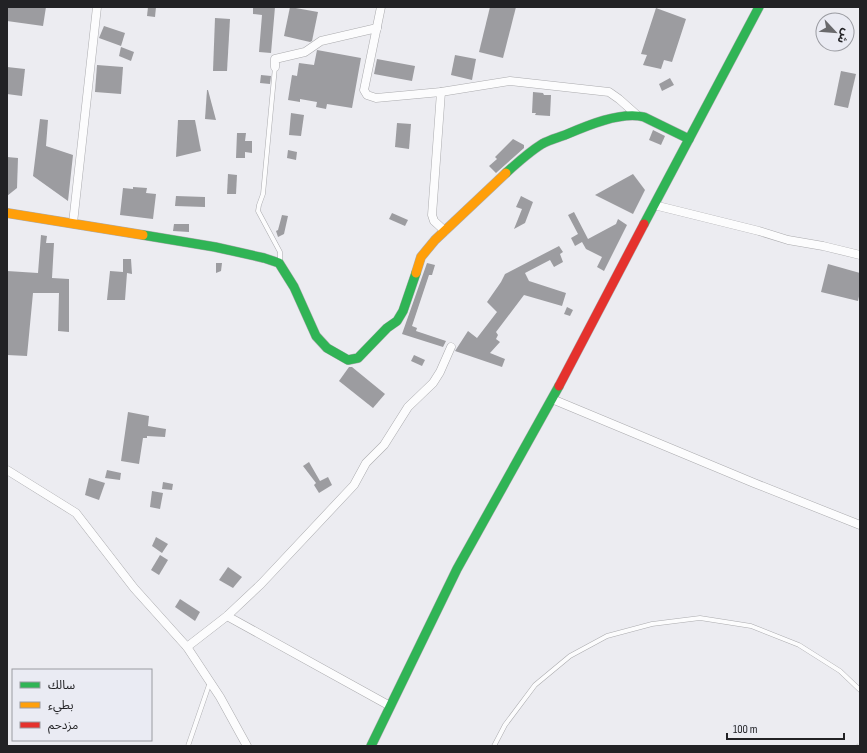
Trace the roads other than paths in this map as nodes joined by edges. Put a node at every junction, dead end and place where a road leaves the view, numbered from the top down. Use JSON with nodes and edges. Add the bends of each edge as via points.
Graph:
{"nodes":[{"id":1,"x":96,"y":7,"type":"edge"},
{"id":2,"x":381,"y":7,"type":"edge"},
{"id":3,"x":759,"y":7,"type":"edge"},
{"id":4,"x":377,"y":28,"type":"junction"},
{"id":5,"x":275,"y":67,"type":"joint"},
{"id":6,"x":440,"y":92,"type":"junction"},
{"id":7,"x":637,"y":116,"type":"junction"},
{"id":8,"x":689,"y":139,"type":"junction"},
{"id":9,"x":654,"y":205,"type":"junction"},
{"id":10,"x":7,"y":213,"type":"edge"},
{"id":11,"x":73,"y":223,"type":"junction"},
{"id":12,"x":445,"y":231,"type":"junction"},
{"id":13,"x":860,"y":255,"type":"edge"},
{"id":14,"x":279,"y":263,"type":"junction"},
{"id":15,"x":451,"y":347,"type":"dead end"},
{"id":16,"x":552,"y":399,"type":"junction"},
{"id":17,"x":7,"y":470,"type":"edge"},
{"id":18,"x":860,"y":525,"type":"edge"},
{"id":19,"x":227,"y":616,"type":"junction"},
{"id":20,"x":187,"y":647,"type":"junction"},
{"id":21,"x":210,"y":681,"type":"junction"},
{"id":22,"x":860,"y":690,"type":"edge"},
{"id":23,"x":390,"y":706,"type":"junction"},
{"id":24,"x":188,"y":746,"type":"edge"},
{"id":25,"x":247,"y":746,"type":"edge"},
{"id":26,"x":371,"y":746,"type":"edge"},
{"id":27,"x":494,"y":746,"type":"edge"}],
"edges":[{"from":1,"to":11,"type":"street"},
{"from":2,"to":4,"type":"street"},
{"from":3,"to":8,"type":"street"},
{"from":4,"to":5,"type":"street","via":[[321,41],[304,52],[275,59]]},
{"from":4,"to":6,"type":"street","via":[[364,90],[367,95],[376,98]]},
{"from":5,"to":14,"type":"lane","via":[[258,211],[280,252]]},
{"from":6,"to":7,"type":"street","via":[[510,81],[602,91],[620,99]]},
{"from":6,"to":12,"type":"street","via":[[432,215],[434,221]]},
{"from":7,"to":8,"type":"street"},
{"from":7,"to":12,"type":"street","via":[[597,122],[542,144],[523,158]]},
{"from":8,"to":9,"type":"street"},
{"from":9,"to":13,"type":"street","via":[[788,240]]},
{"from":9,"to":16,"type":"street"},
{"from":10,"to":11,"type":"street"},
{"from":11,"to":14,"type":"street","via":[[214,247]]},
{"from":12,"to":14,"type":"street","via":[[421,257],[403,311],[397,321],[358,358],[348,360],[327,348],[316,336],[294,286]]},
{"from":15,"to":19,"type":"street","via":[[440,372],[408,407],[384,445],[366,463],[354,485],[261,584]]},
{"from":16,"to":18,"type":"street"},
{"from":16,"to":23,"type":"street","via":[[457,569]]},
{"from":17,"to":20,"type":"street","via":[[76,513],[134,588]]},
{"from":19,"to":20,"type":"street"},
{"from":19,"to":23,"type":"street"},
{"from":20,"to":21,"type":"street"},
{"from":21,"to":24,"type":"lane"},
{"from":21,"to":25,"type":"street"},
{"from":22,"to":27,"type":"lane","via":[[840,671],[799,645],[751,626],[700,618],[652,624],[607,636],[570,656],[535,686],[505,725]]},
{"from":23,"to":26,"type":"street"}]}
